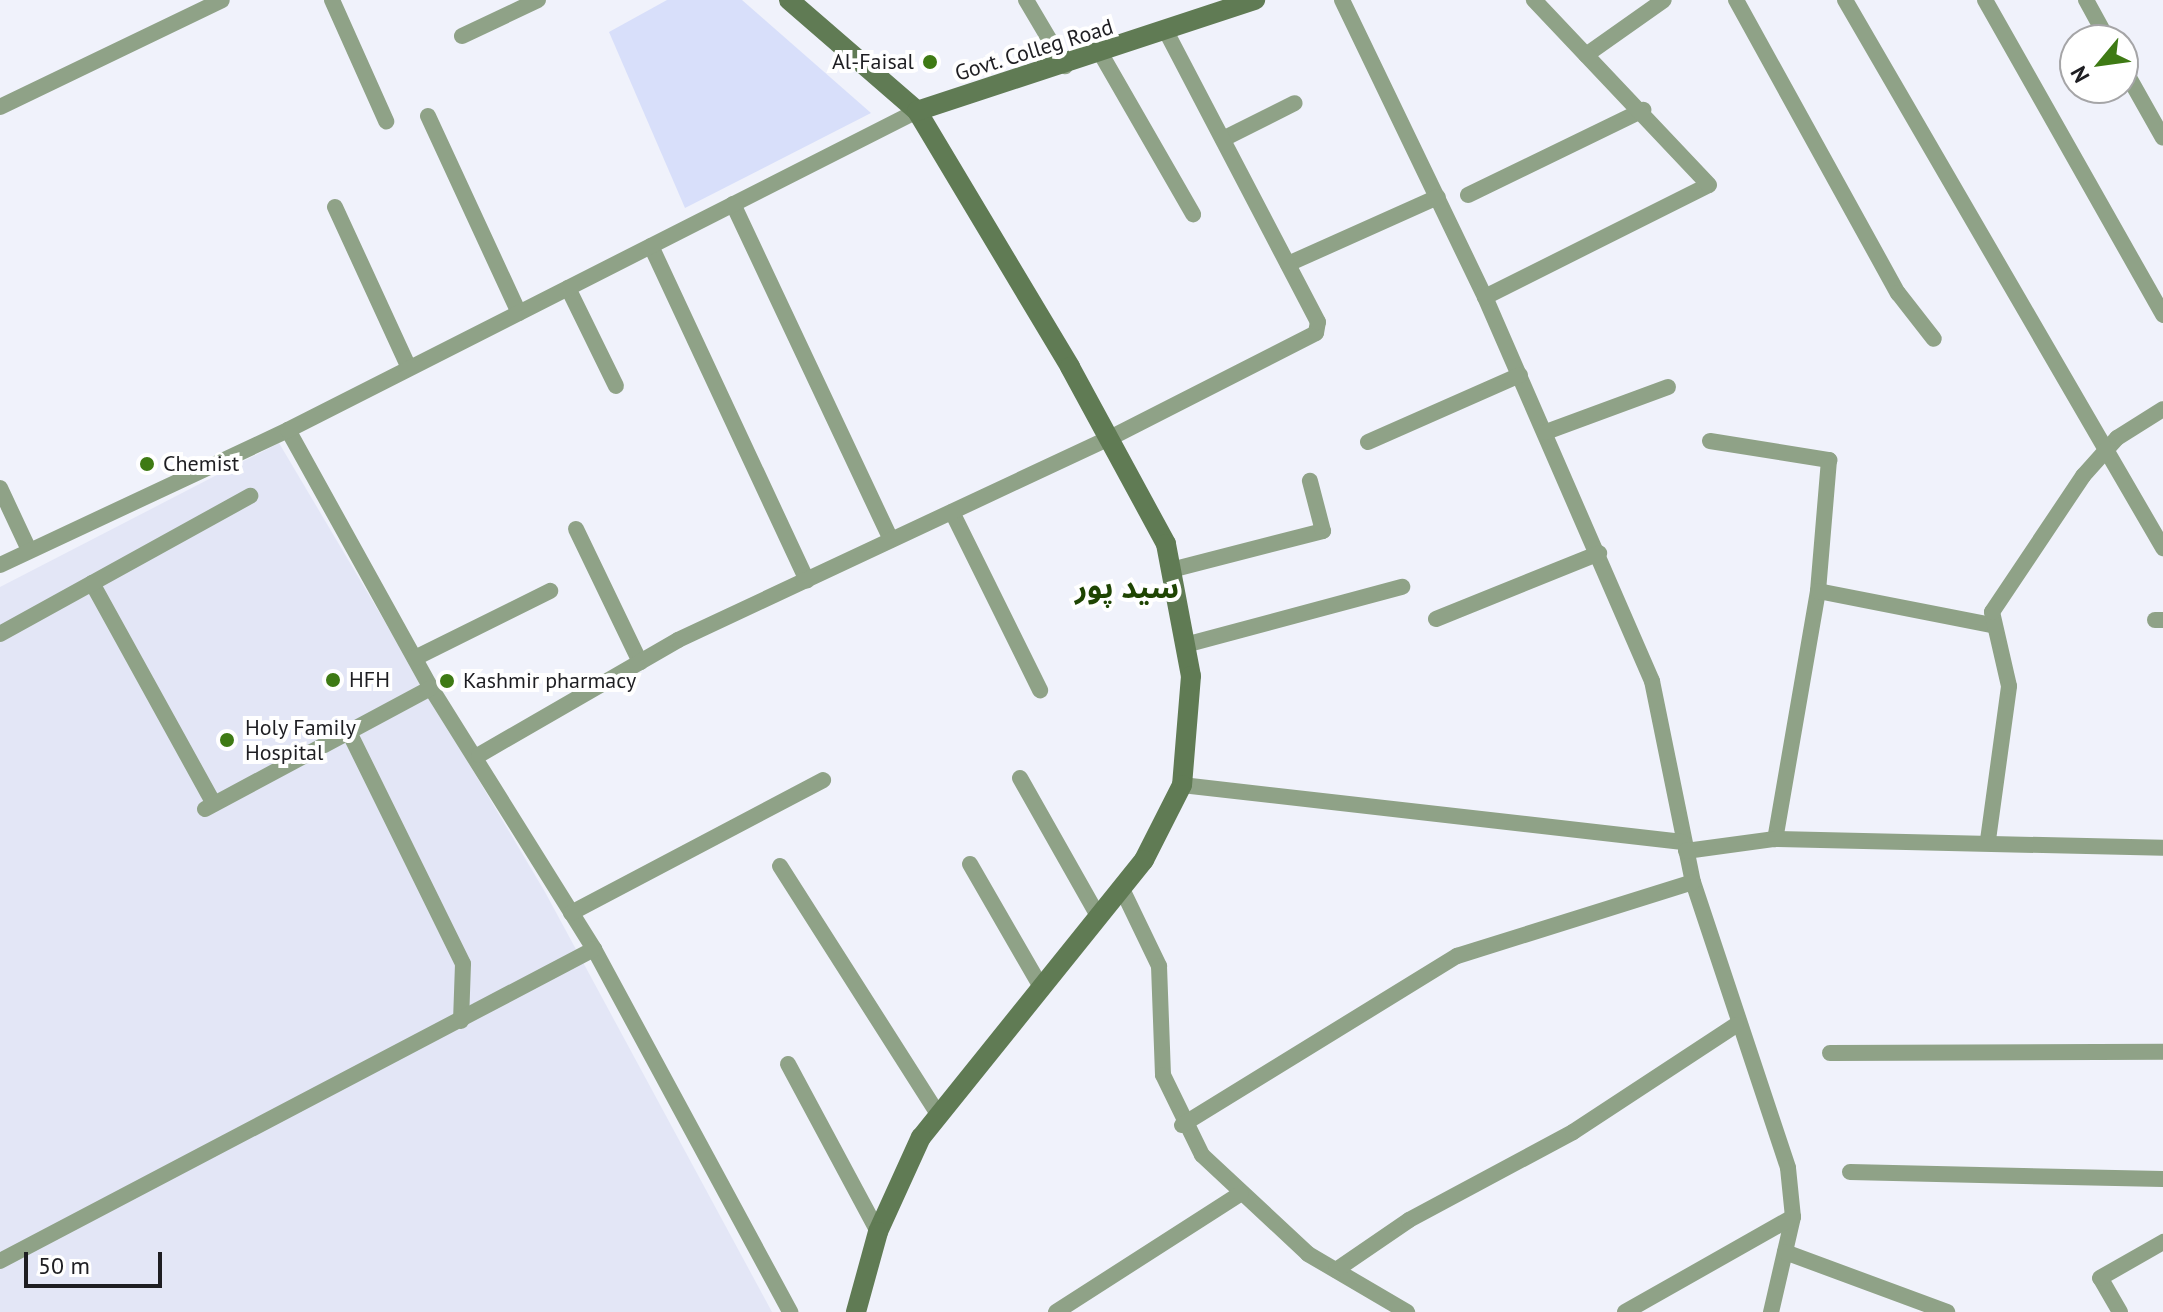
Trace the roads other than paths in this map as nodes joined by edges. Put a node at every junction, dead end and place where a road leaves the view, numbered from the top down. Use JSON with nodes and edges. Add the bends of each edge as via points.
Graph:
{"nodes":[{"id":1,"x":222,"y":0,"type":"edge"},
{"id":2,"x":332,"y":0,"type":"edge"},
{"id":3,"x":538,"y":0,"type":"edge"},
{"id":4,"x":789,"y":0,"type":"edge"},
{"id":5,"x":1026,"y":0,"type":"edge"},
{"id":6,"x":1255,"y":0,"type":"edge"},
{"id":7,"x":1342,"y":0,"type":"edge"},
{"id":8,"x":1534,"y":0,"type":"edge"},
{"id":9,"x":1664,"y":0,"type":"edge"},
{"id":10,"x":1736,"y":0,"type":"edge"},
{"id":11,"x":1845,"y":0,"type":"edge"},
{"id":12,"x":1985,"y":0,"type":"edge"},
{"id":13,"x":2086,"y":0,"type":"edge"},
{"id":14,"x":1216,"y":6,"type":"edge"},
{"id":15,"x":2099,"y":24,"type":"edge"},
{"id":16,"x":1167,"y":33,"type":"junction"},
{"id":17,"x":462,"y":36,"type":"dead end"},
{"id":18,"x":1101,"y":54,"type":"junction"},
{"id":19,"x":1586,"y":55,"type":"junction"},
{"id":20,"x":1065,"y":66,"type":"junction"},
{"id":21,"x":2139,"y":95,"type":"edge"},
{"id":22,"x":1295,"y":103,"type":"dead end"},
{"id":23,"x":0,"y":107,"type":"edge"},
{"id":24,"x":1643,"y":110,"type":"junction"},
{"id":25,"x":917,"y":111,"type":"junction"},
{"id":26,"x":428,"y":116,"type":"dead end"},
{"id":27,"x":386,"y":121,"type":"dead end"},
{"id":28,"x":2163,"y":138,"type":"edge"},
{"id":29,"x":1223,"y":139,"type":"junction"},
{"id":30,"x":1468,"y":195,"type":"dead end"},
{"id":31,"x":1438,"y":197,"type":"junction"},
{"id":32,"x":733,"y":204,"type":"junction"},
{"id":33,"x":335,"y":207,"type":"dead end"},
{"id":34,"x":1193,"y":214,"type":"dead end"},
{"id":35,"x":651,"y":246,"type":"junction"},
{"id":36,"x":1288,"y":264,"type":"junction"},
{"id":37,"x":568,"y":288,"type":"junction"},
{"id":38,"x":1485,"y":297,"type":"junction"},
{"id":39,"x":519,"y":313,"type":"junction"},
{"id":40,"x":2163,"y":315,"type":"edge"},
{"id":41,"x":1934,"y":339,"type":"dead end"},
{"id":42,"x":409,"y":368,"type":"junction"},
{"id":43,"x":1520,"y":375,"type":"junction"},
{"id":44,"x":616,"y":386,"type":"dead end"},
{"id":45,"x":1668,"y":387,"type":"dead end"},
{"id":46,"x":2163,"y":409,"type":"edge"},
{"id":47,"x":288,"y":430,"type":"junction"},
{"id":48,"x":1546,"y":432,"type":"junction"},
{"id":49,"x":1110,"y":438,"type":"junction"},
{"id":50,"x":1710,"y":441,"type":"dead end"},
{"id":51,"x":1368,"y":442,"type":"dead end"},
{"id":52,"x":2107,"y":449,"type":"junction"},
{"id":53,"x":1310,"y":481,"type":"dead end"},
{"id":54,"x":0,"y":488,"type":"edge"},
{"id":55,"x":250,"y":496,"type":"dead end"},
{"id":56,"x":952,"y":512,"type":"junction"},
{"id":57,"x":576,"y":529,"type":"dead end"},
{"id":58,"x":891,"y":540,"type":"junction"},
{"id":59,"x":2163,"y":548,"type":"edge"},
{"id":60,"x":29,"y":550,"type":"junction"},
{"id":61,"x":1599,"y":553,"type":"junction"},
{"id":62,"x":0,"y":565,"type":"edge"},
{"id":63,"x":1171,"y":570,"type":"junction"},
{"id":64,"x":807,"y":580,"type":"junction"},
{"id":65,"x":92,"y":583,"type":"junction"},
{"id":66,"x":1402,"y":587,"type":"dead end"},
{"id":67,"x":550,"y":591,"type":"dead end"},
{"id":68,"x":1818,"y":591,"type":"junction"},
{"id":69,"x":1436,"y":619,"type":"dead end"},
{"id":70,"x":1991,"y":625,"type":"junction"},
{"id":71,"x":0,"y":634,"type":"edge"},
{"id":72,"x":1185,"y":645,"type":"junction"},
{"id":73,"x":415,"y":658,"type":"junction"},
{"id":74,"x":640,"y":662,"type":"junction"},
{"id":75,"x":431,"y":688,"type":"junction"},
{"id":76,"x":1040,"y":690,"type":"dead end"},
{"id":77,"x":349,"y":732,"type":"junction"},
{"id":78,"x":479,"y":755,"type":"junction"},
{"id":79,"x":1020,"y":778,"type":"dead end"},
{"id":80,"x":823,"y":780,"type":"dead end"},
{"id":81,"x":1182,"y":785,"type":"junction"},
{"id":82,"x":1775,"y":839,"type":"junction"},
{"id":83,"x":1988,"y":840,"type":"junction"},
{"id":84,"x":1684,"y":847,"type":"junction"},
{"id":85,"x":2163,"y":848,"type":"edge"},
{"id":86,"x":970,"y":864,"type":"dead end"},
{"id":87,"x":780,"y":866,"type":"dead end"},
{"id":88,"x":1693,"y":882,"type":"junction"},
{"id":89,"x":1121,"y":887,"type":"junction"},
{"id":90,"x":571,"y":913,"type":"junction"},
{"id":91,"x":1098,"y":916,"type":"junction"},
{"id":92,"x":594,"y":949,"type":"junction"},
{"id":93,"x":1040,"y":985,"type":"junction"},
{"id":94,"x":461,"y":1021,"type":"junction"},
{"id":95,"x":1736,"y":1025,"type":"junction"},
{"id":96,"x":2163,"y":1052,"type":"edge"},
{"id":97,"x":1830,"y":1053,"type":"dead end"},
{"id":98,"x":788,"y":1064,"type":"dead end"},
{"id":99,"x":938,"y":1114,"type":"junction"},
{"id":100,"x":1182,"y":1125,"type":"junction"},
{"id":101,"x":1850,"y":1172,"type":"dead end"},
{"id":102,"x":2163,"y":1179,"type":"edge"},
{"id":103,"x":1240,"y":1194,"type":"junction"},
{"id":104,"x":1793,"y":1217,"type":"junction"},
{"id":105,"x":878,"y":1232,"type":"junction"},
{"id":106,"x":2163,"y":1242,"type":"edge"},
{"id":107,"x":1785,"y":1252,"type":"junction"},
{"id":108,"x":0,"y":1261,"type":"edge"},
{"id":109,"x":1336,"y":1270,"type":"junction"},
{"id":110,"x":1911,"y":1306,"type":"edge"},
{"id":111,"x":1631,"y":1311,"type":"edge"},
{"id":112,"x":790,"y":1312,"type":"edge"},
{"id":113,"x":856,"y":1312,"type":"edge"},
{"id":114,"x":1056,"y":1312,"type":"edge"},
{"id":115,"x":1407,"y":1312,"type":"edge"},
{"id":116,"x":1771,"y":1312,"type":"edge"},
{"id":117,"x":1947,"y":1312,"type":"edge"},
{"id":118,"x":2120,"y":1312,"type":"edge"}],
"edges":[{"from":1,"to":23,"type":"street"},
{"from":2,"to":27,"type":"street"},
{"from":3,"to":17,"type":"street"},
{"from":4,"to":25,"type":"main road"},
{"from":5,"to":20,"type":"street"},
{"from":6,"to":14,"type":"main road","name":"Govt. Colleg Road"},
{"from":7,"to":31,"type":"street"},
{"from":8,"to":19,"type":"street"},
{"from":9,"to":19,"type":"street"},
{"from":10,"to":41,"type":"street","via":[[1898,293]]},
{"from":11,"to":52,"type":"street"},
{"from":12,"to":40,"type":"street"},
{"from":13,"to":15,"type":"street"},
{"from":14,"to":16,"type":"main road","name":"Govt. Colleg Road"},
{"from":16,"to":18,"type":"main road","name":"Govt. Colleg Road"},
{"from":16,"to":29,"type":"street"},
{"from":18,"to":20,"type":"main road","name":"Govt. Colleg Road"},
{"from":18,"to":34,"type":"street"},
{"from":19,"to":24,"type":"street"},
{"from":20,"to":25,"type":"main road","name":"Govt. Colleg Road"},
{"from":21,"to":28,"type":"street"},
{"from":22,"to":29,"type":"street"},
{"from":24,"to":30,"type":"street"},
{"from":24,"to":38,"type":"street","via":[[1709,185]]},
{"from":25,"to":32,"type":"street"},
{"from":25,"to":49,"type":"main road"},
{"from":26,"to":39,"type":"street"},
{"from":29,"to":36,"type":"street"},
{"from":31,"to":36,"type":"street"},
{"from":31,"to":38,"type":"street"},
{"from":32,"to":35,"type":"street"},
{"from":32,"to":58,"type":"street"},
{"from":33,"to":42,"type":"street"},
{"from":35,"to":37,"type":"street"},
{"from":35,"to":64,"type":"street"},
{"from":36,"to":49,"type":"street","via":[[1318,322],[1316,333]]},
{"from":37,"to":39,"type":"street"},
{"from":37,"to":44,"type":"street"},
{"from":38,"to":43,"type":"street"},
{"from":39,"to":42,"type":"street"},
{"from":42,"to":47,"type":"street"},
{"from":43,"to":48,"type":"street"},
{"from":43,"to":51,"type":"street"},
{"from":45,"to":48,"type":"street"},
{"from":46,"to":52,"type":"street"},
{"from":47,"to":60,"type":"street"},
{"from":47,"to":73,"type":"street"},
{"from":48,"to":61,"type":"street"},
{"from":49,"to":56,"type":"street"},
{"from":49,"to":63,"type":"main road","via":[[1166,544]]},
{"from":50,"to":68,"type":"street","via":[[1829,460]]},
{"from":52,"to":59,"type":"street"},
{"from":52,"to":70,"type":"street","via":[[2034,547]]},
{"from":53,"to":63,"type":"street","via":[[1323,531]]},
{"from":54,"to":60,"type":"street"},
{"from":55,"to":65,"type":"street"},
{"from":56,"to":58,"type":"street"},
{"from":56,"to":76,"type":"street"},
{"from":57,"to":74,"type":"street"},
{"from":58,"to":64,"type":"street"},
{"from":60,"to":62,"type":"street"},
{"from":61,"to":69,"type":"street"},
{"from":61,"to":84,"type":"street","via":[[1652,681]]},
{"from":63,"to":72,"type":"main road"},
{"from":64,"to":74,"type":"street"},
{"from":65,"to":71,"type":"street"},
{"from":65,"to":77,"type":"street","via":[[209,806]]},
{"from":66,"to":72,"type":"street"},
{"from":67,"to":73,"type":"street"},
{"from":68,"to":70,"type":"street"},
{"from":68,"to":82,"type":"street"},
{"from":70,"to":83,"type":"street","via":[[2009,686]]},
{"from":72,"to":81,"type":"main road","via":[[1191,676]]},
{"from":73,"to":75,"type":"street"},
{"from":74,"to":78,"type":"street"},
{"from":75,"to":77,"type":"street"},
{"from":75,"to":78,"type":"street"},
{"from":77,"to":94,"type":"street","via":[[463,964]]},
{"from":78,"to":90,"type":"street"},
{"from":79,"to":91,"type":"street"},
{"from":80,"to":90,"type":"street"},
{"from":81,"to":84,"type":"street"},
{"from":81,"to":89,"type":"main road","via":[[1144,860]]},
{"from":82,"to":83,"type":"street"},
{"from":82,"to":84,"type":"street"},
{"from":83,"to":85,"type":"street"},
{"from":84,"to":88,"type":"street"},
{"from":86,"to":93,"type":"street"},
{"from":87,"to":99,"type":"street"},
{"from":88,"to":95,"type":"street"},
{"from":88,"to":100,"type":"street","via":[[1457,956]]},
{"from":89,"to":91,"type":"main road"},
{"from":89,"to":100,"type":"street","via":[[1159,966],[1163,1075]]},
{"from":90,"to":92,"type":"street"},
{"from":91,"to":93,"type":"main road"},
{"from":92,"to":94,"type":"street"},
{"from":92,"to":112,"type":"street"},
{"from":93,"to":99,"type":"main road"},
{"from":94,"to":108,"type":"street"},
{"from":95,"to":104,"type":"street","via":[[1788,1168]]},
{"from":95,"to":109,"type":"street","via":[[1573,1132],[1409,1220]]},
{"from":96,"to":97,"type":"street"},
{"from":98,"to":105,"type":"street"},
{"from":99,"to":105,"type":"main road"},
{"from":100,"to":103,"type":"street"},
{"from":101,"to":102,"type":"street"},
{"from":103,"to":109,"type":"street"},
{"from":103,"to":114,"type":"street"},
{"from":104,"to":107,"type":"street"},
{"from":104,"to":111,"type":"street"},
{"from":105,"to":113,"type":"main road"},
{"from":106,"to":118,"type":"street","via":[[2100,1278]]},
{"from":107,"to":110,"type":"street"},
{"from":107,"to":116,"type":"street"},
{"from":109,"to":115,"type":"street"},
{"from":110,"to":117,"type":"street"}]}
